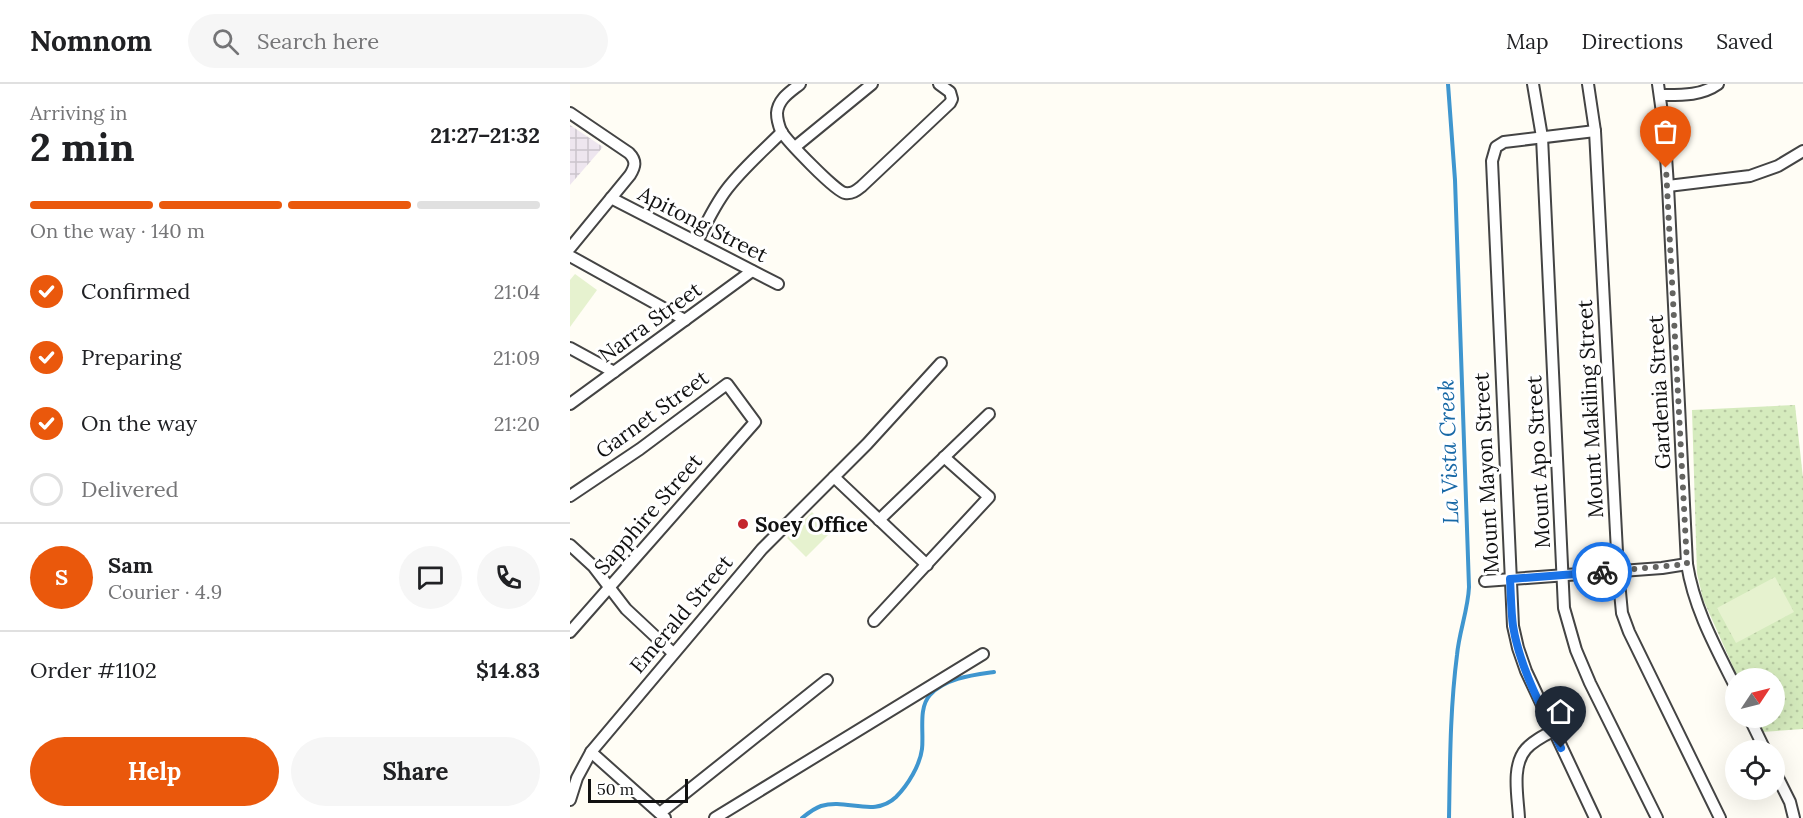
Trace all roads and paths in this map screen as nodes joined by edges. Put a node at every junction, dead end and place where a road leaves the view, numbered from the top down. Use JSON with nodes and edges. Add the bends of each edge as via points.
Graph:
{"nodes":[{"id":1,"x":800,"y":84,"type":"edge"},
{"id":2,"x":872,"y":84,"type":"edge"},
{"id":3,"x":939,"y":84,"type":"edge"},
{"id":4,"x":1533,"y":84,"type":"edge"},
{"id":5,"x":1588,"y":84,"type":"edge"},
{"id":6,"x":1718,"y":84,"type":"edge"},
{"id":7,"x":1659,"y":89,"type":"edge"},
{"id":8,"x":570,"y":113,"type":"edge"},
{"id":9,"x":1594,"y":131,"type":"junction"},
{"id":10,"x":782,"y":132,"type":"junction"},
{"id":11,"x":1542,"y":137,"type":"junction"},
{"id":12,"x":795,"y":147,"type":"junction"},
{"id":13,"x":1803,"y":151,"type":"edge"},
{"id":14,"x":1668,"y":186,"type":"junction"},
{"id":15,"x":611,"y":198,"type":"junction"},
{"id":16,"x":697,"y":242,"type":"junction"},
{"id":17,"x":570,"y":248,"type":"edge"},
{"id":18,"x":570,"y":256,"type":"edge"},
{"id":19,"x":752,"y":271,"type":"junction"},
{"id":20,"x":778,"y":284,"type":"dead end"},
{"id":21,"x":685,"y":320,"type":"junction"},
{"id":22,"x":570,"y":348,"type":"edge"},
{"id":23,"x":941,"y":363,"type":"dead end"},
{"id":24,"x":614,"y":372,"type":"junction"},
{"id":25,"x":570,"y":404,"type":"edge"},
{"id":26,"x":989,"y":414,"type":"dead end"},
{"id":27,"x":755,"y":422,"type":"joint"},
{"id":28,"x":944,"y":457,"type":"junction"},
{"id":29,"x":834,"y":477,"type":"junction"},
{"id":30,"x":570,"y":496,"type":"edge"},
{"id":31,"x":879,"y":520,"type":"junction"},
{"id":32,"x":570,"y":545,"type":"edge"},
{"id":33,"x":1687,"y":564,"type":"junction"},
{"id":34,"x":927,"y":565,"type":"junction"},
{"id":35,"x":1618,"y":571,"type":"junction"},
{"id":36,"x":1563,"y":575,"type":"junction"},
{"id":37,"x":1510,"y":579,"type":"junction"},
{"id":38,"x":1485,"y":581,"type":"dead end"},
{"id":39,"x":610,"y":587,"type":"junction"},
{"id":40,"x":874,"y":621,"type":"dead end"},
{"id":41,"x":570,"y":632,"type":"edge"},
{"id":42,"x":673,"y":653,"type":"junction"},
{"id":43,"x":983,"y":654,"type":"dead end"},
{"id":44,"x":1726,"y":668,"type":"edge"},
{"id":45,"x":828,"y":680,"type":"dead end"},
{"id":46,"x":1553,"y":731,"type":"junction"},
{"id":47,"x":591,"y":752,"type":"junction"},
{"id":48,"x":1785,"y":792,"type":"edge"},
{"id":49,"x":570,"y":800,"type":"edge"},
{"id":50,"x":663,"y":816,"type":"edge"},
{"id":51,"x":714,"y":818,"type":"edge"},
{"id":52,"x":1519,"y":818,"type":"edge"},
{"id":53,"x":1595,"y":818,"type":"edge"},
{"id":54,"x":1657,"y":818,"type":"edge"},
{"id":55,"x":1720,"y":818,"type":"edge"},
{"id":56,"x":1794,"y":818,"type":"edge"}],
"edges":[{"from":1,"to":10,"type":"street","via":[[778,107]]},
{"from":2,"to":12,"type":"street"},
{"from":3,"to":12,"type":"street","via":[[950,92],[950,103],[856,191],[837,190]]},
{"from":4,"to":11,"type":"street","name":"Mount Apo Street"},
{"from":5,"to":9,"type":"street","name":"Mount Makiling Street"},
{"from":6,"to":7,"type":"street","via":[[1687,96]]},
{"from":7,"to":14,"type":"street","name":"Gardenia Street"},
{"from":8,"to":15,"type":"street","via":[[635,160],[630,176]]},
{"from":9,"to":11,"type":"street"},
{"from":9,"to":35,"type":"street","name":"Mount Makiling Street"},
{"from":10,"to":12,"type":"street"},
{"from":10,"to":16,"type":"street","via":[[726,190]]},
{"from":11,"to":36,"type":"street","name":"Mount Apo Street"},
{"from":11,"to":37,"type":"street","name":"Mount Mayon Street","via":[[1504,142],[1496,147],[1492,161]]},
{"from":13,"to":14,"type":"street","via":[[1750,176]]},
{"from":14,"to":33,"type":"street","name":"Gardenia Street"},
{"from":15,"to":16,"type":"street","name":"Apitong Street"},
{"from":15,"to":17,"type":"street"},
{"from":16,"to":19,"type":"street","name":"Apitong Street"},
{"from":18,"to":21,"type":"street"},
{"from":19,"to":20,"type":"street","name":"Apitong Street"},
{"from":19,"to":21,"type":"street","name":"Narra Street"},
{"from":21,"to":24,"type":"street","name":"Narra Street"},
{"from":22,"to":24,"type":"street"},
{"from":23,"to":29,"type":"street","name":"Emerald Street"},
{"from":24,"to":25,"type":"street","name":"Narra Street"},
{"from":26,"to":28,"type":"street"},
{"from":27,"to":30,"type":"street","name":"Garnet Street","via":[[727,384]]},
{"from":27,"to":39,"type":"street","name":"Sapphire Street"},
{"from":28,"to":31,"type":"street"},
{"from":28,"to":34,"type":"street","via":[[989,497]]},
{"from":29,"to":31,"type":"street"},
{"from":29,"to":42,"type":"street","name":"Emerald Street","via":[[762,549]]},
{"from":31,"to":34,"type":"street"},
{"from":32,"to":39,"type":"street"},
{"from":33,"to":35,"type":"street"},
{"from":33,"to":44,"type":"street","name":"Gardenia Street","via":[[1690,587]]},
{"from":34,"to":40,"type":"street"},
{"from":35,"to":36,"type":"street"},
{"from":35,"to":55,"type":"street","name":"Mount Makiling Street","via":[[1622,613],[1629,632]]},
{"from":36,"to":37,"type":"street"},
{"from":36,"to":54,"type":"street","name":"Mount Apo Street","via":[[1564,608],[1576,650]]},
{"from":37,"to":38,"type":"street"},
{"from":37,"to":46,"type":"street","name":"Mount Mayon Street","via":[[1518,648]]},
{"from":39,"to":41,"type":"street","name":"Sapphire Street"},
{"from":39,"to":42,"type":"street","via":[[626,609]]},
{"from":42,"to":47,"type":"street","name":"Emerald Street"},
{"from":43,"to":51,"type":"street"},
{"from":45,"to":50,"type":"street"},
{"from":46,"to":52,"type":"street","via":[[1534,742],[1520,759]]},
{"from":46,"to":53,"type":"street","name":"Mount Mayon Street"},
{"from":47,"to":49,"type":"street","name":"Emerald Street"},
{"from":47,"to":50,"type":"street"},
{"from":48,"to":56,"type":"street"}]}
